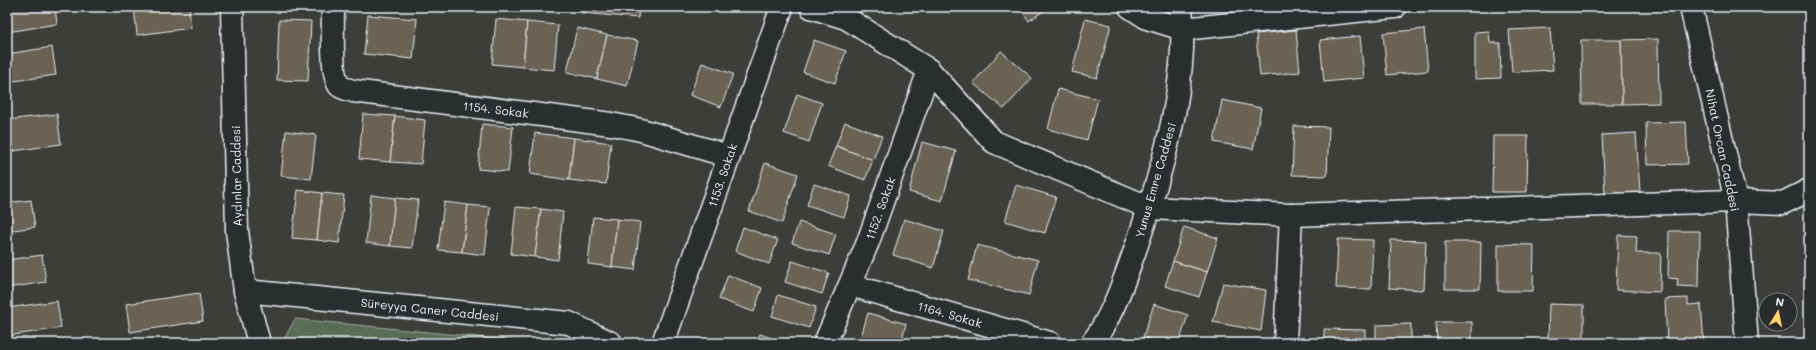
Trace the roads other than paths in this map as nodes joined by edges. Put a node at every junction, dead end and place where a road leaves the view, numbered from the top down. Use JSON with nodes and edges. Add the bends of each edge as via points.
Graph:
{"nodes":[{"id":1,"x":232,"y":7,"type":"edge"},
{"id":2,"x":333,"y":7,"type":"edge"},
{"id":3,"x":782,"y":7,"type":"edge"},
{"id":4,"x":811,"y":7,"type":"edge"},
{"id":5,"x":1130,"y":7,"type":"edge"},
{"id":6,"x":1181,"y":7,"type":"edge"},
{"id":7,"x":1394,"y":7,"type":"edge"},
{"id":8,"x":1691,"y":7,"type":"edge"},
{"id":9,"x":844,"y":12,"type":"edge"},
{"id":10,"x":1183,"y":29,"type":"junction"},
{"id":11,"x":929,"y":70,"type":"junction"},
{"id":12,"x":728,"y":156,"type":"junction"},
{"id":13,"x":1809,"y":190,"type":"edge"},
{"id":14,"x":1736,"y":201,"type":"junction"},
{"id":15,"x":1150,"y":208,"type":"junction"},
{"id":16,"x":1292,"y":215,"type":"junction"},
{"id":17,"x":850,"y":285,"type":"junction"},
{"id":18,"x":245,"y":290,"type":"junction"},
{"id":19,"x":259,"y":343,"type":"edge"},
{"id":20,"x":611,"y":343,"type":"edge"},
{"id":21,"x":663,"y":343,"type":"edge"},
{"id":22,"x":825,"y":343,"type":"edge"},
{"id":23,"x":1050,"y":343,"type":"edge"},
{"id":24,"x":1092,"y":343,"type":"edge"},
{"id":25,"x":1285,"y":343,"type":"edge"},
{"id":26,"x":1747,"y":343,"type":"edge"}],
"edges":[{"from":1,"to":18,"type":"street","name":"Aydınlar Caddesi","via":[[237,230]]},
{"from":2,"to":12,"type":"street","name":"1154. Sokak","via":[[334,70],[338,84],[343,88],[611,124],[641,130]]},
{"from":3,"to":12,"type":"street","name":"1153. Sokak"},
{"from":4,"to":9,"type":"street"},
{"from":5,"to":10,"type":"street","via":[[1147,18]]},
{"from":6,"to":10,"type":"street","name":"Yunus Emre Caddesi"},
{"from":7,"to":10,"type":"street"},
{"from":8,"to":14,"type":"street","name":"Nihat Orcan Caddesi"},
{"from":9,"to":11,"type":"street"},
{"from":10,"to":15,"type":"street","name":"Yunus Emre Caddesi","via":[[1177,100]]},
{"from":11,"to":15,"type":"street","via":[[994,142]]},
{"from":11,"to":17,"type":"street","name":"1152. Sokak","via":[[868,242]]},
{"from":12,"to":21,"type":"street","name":"1153. Sokak"},
{"from":13,"to":14,"type":"street","via":[[1783,203]]},
{"from":14,"to":16,"type":"street"},
{"from":14,"to":26,"type":"street","name":"Nihat Orcan Caddesi"},
{"from":15,"to":16,"type":"street"},
{"from":15,"to":24,"type":"street","name":"Yunus Emre Caddesi","via":[[1120,291],[1100,333]]},
{"from":16,"to":25,"type":"street"},
{"from":17,"to":22,"type":"street","name":"1152. Sokak"},
{"from":17,"to":23,"type":"street","name":"1164. Sokak"},
{"from":18,"to":19,"type":"street","name":"Aydınlar Caddesi"},
{"from":18,"to":20,"type":"street","name":"Süreyya Caner Caddesi","via":[[570,323]]}]}
